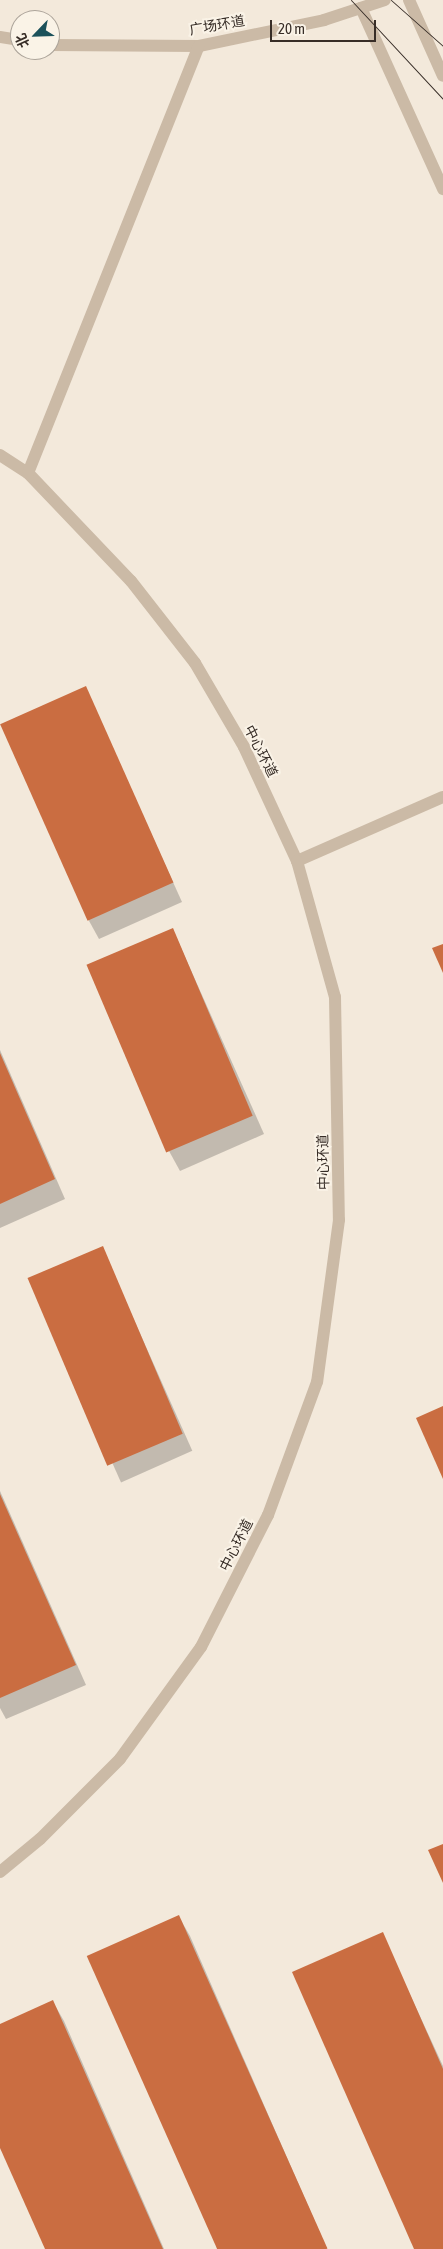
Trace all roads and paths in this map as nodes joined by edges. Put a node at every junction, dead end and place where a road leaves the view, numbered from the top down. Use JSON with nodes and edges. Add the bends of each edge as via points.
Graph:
{"nodes":[{"id":1,"x":385,"y":0,"type":"edge"},
{"id":2,"x":409,"y":0,"type":"edge"},
{"id":3,"x":362,"y":8,"type":"junction"},
{"id":4,"x":60,"y":45,"type":"edge"},
{"id":5,"x":199,"y":46,"type":"junction"},
{"id":6,"x":443,"y":76,"type":"edge"},
{"id":7,"x":443,"y":189,"type":"edge"},
{"id":8,"x":0,"y":455,"type":"edge"},
{"id":9,"x":28,"y":473,"type":"junction"},
{"id":10,"x":443,"y":797,"type":"edge"},
{"id":11,"x":297,"y":861,"type":"junction"},
{"id":12,"x":0,"y":1872,"type":"edge"}],
"edges":[{"from":1,"to":3,"type":"street","name":"广场环道"},
{"from":2,"to":6,"type":"street"},
{"from":3,"to":5,"type":"street","name":"广场环道","via":[[324,20]]},
{"from":3,"to":7,"type":"street"},
{"from":4,"to":5,"type":"street","name":"广场环道"},
{"from":5,"to":9,"type":"street"},
{"from":8,"to":9,"type":"street","name":"中心环道"},
{"from":9,"to":11,"type":"street","name":"中心环道","via":[[131,581],[195,663],[244,747]]},
{"from":10,"to":11,"type":"street"},
{"from":11,"to":12,"type":"street","name":"中心环道","via":[[335,997],[338,1220],[317,1382],[268,1516],[201,1647],[120,1759],[40,1839]]}]}
